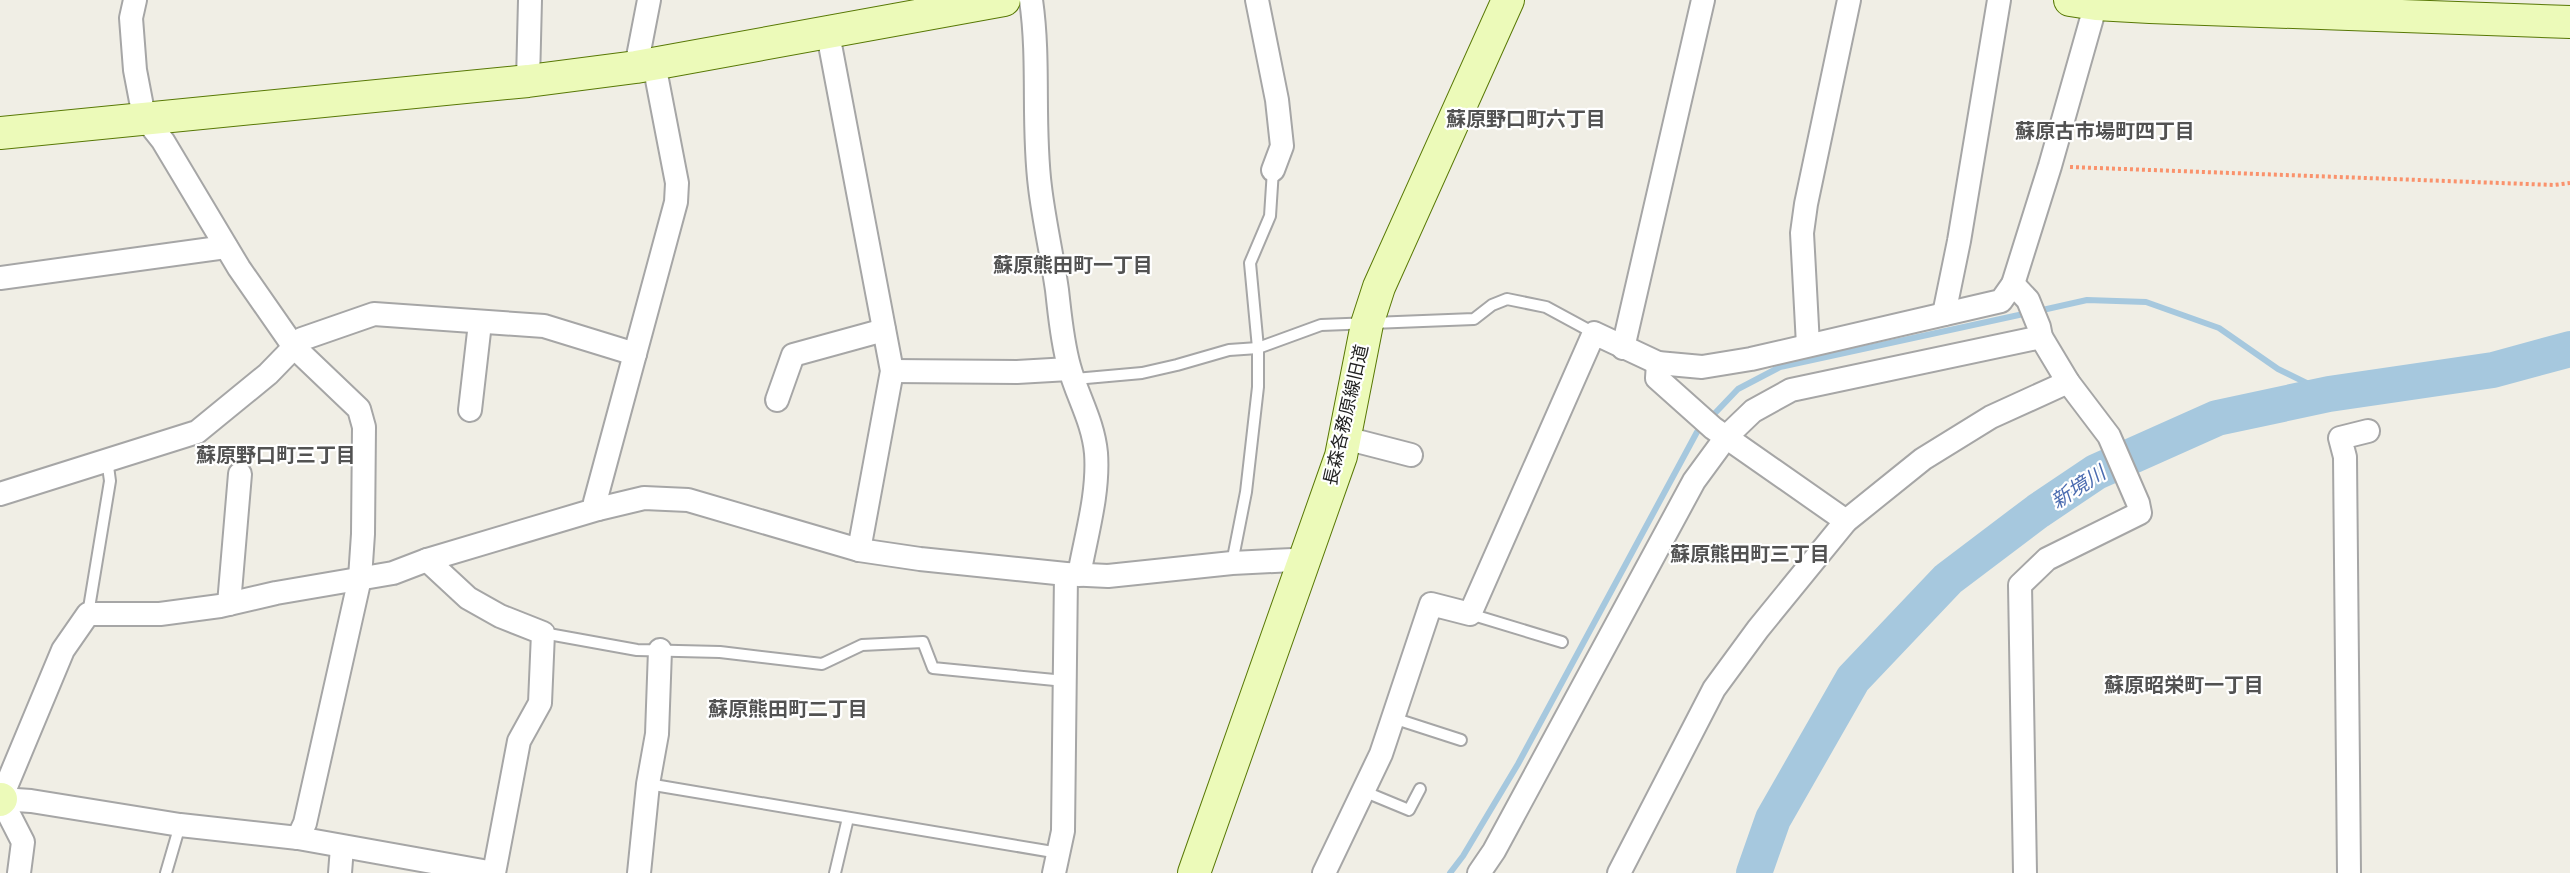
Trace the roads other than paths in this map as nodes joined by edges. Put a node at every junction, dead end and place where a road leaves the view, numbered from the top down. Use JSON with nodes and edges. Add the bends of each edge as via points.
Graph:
{"nodes":[{"id":1,"x":135,"y":0,"type":"edge"},
{"id":2,"x":530,"y":0,"type":"edge"},
{"id":3,"x":649,"y":0,"type":"edge"},
{"id":4,"x":1004,"y":0,"type":"edge"},
{"id":5,"x":1031,"y":0,"type":"edge"},
{"id":6,"x":1257,"y":0,"type":"edge"},
{"id":7,"x":1508,"y":0,"type":"edge"},
{"id":8,"x":1703,"y":0,"type":"edge"},
{"id":9,"x":1849,"y":0,"type":"edge"},
{"id":10,"x":1999,"y":0,"type":"edge"},
{"id":11,"x":2087,"y":1,"type":"edge"},
{"id":12,"x":2570,"y":22,"type":"edge"},
{"id":13,"x":828,"y":34,"type":"junction"},
{"id":14,"x":645,"y":66,"type":"junction"},
{"id":15,"x":528,"y":81,"type":"junction"},
{"id":16,"x":144,"y":117,"type":"junction"},
{"id":17,"x":0,"y":133,"type":"edge"},
{"id":18,"x":1273,"y":170,"type":"joint"},
{"id":19,"x":226,"y":247,"type":"junction"},
{"id":20,"x":0,"y":278,"type":"edge"},
{"id":21,"x":2020,"y":292,"type":"junction"},
{"id":22,"x":1944,"y":314,"type":"junction"},
{"id":23,"x":480,"y":323,"type":"junction"},
{"id":24,"x":1367,"y":324,"type":"junction"},
{"id":25,"x":884,"y":330,"type":"junction"},
{"id":26,"x":2040,"y":332,"type":"junction"},
{"id":27,"x":1594,"y":333,"type":"junction"},
{"id":28,"x":1808,"y":345,"type":"junction"},
{"id":29,"x":294,"y":347,"type":"junction"},
{"id":30,"x":1258,"y":348,"type":"junction"},
{"id":31,"x":1623,"y":348,"type":"junction"},
{"id":32,"x":635,"y":354,"type":"junction"},
{"id":33,"x":1658,"y":363,"type":"junction"},
{"id":34,"x":892,"y":371,"type":"junction"},
{"id":35,"x":1072,"y":374,"type":"junction"},
{"id":36,"x":2068,"y":382,"type":"junction"},
{"id":37,"x":777,"y":400,"type":"dead end"},
{"id":38,"x":470,"y":410,"type":"dead end"},
{"id":39,"x":2368,"y":431,"type":"dead end"},
{"id":40,"x":1720,"y":432,"type":"junction"},
{"id":41,"x":1345,"y":438,"type":"junction"},
{"id":42,"x":1411,"y":455,"type":"dead end"},
{"id":43,"x":106,"y":459,"type":"junction"},
{"id":44,"x":240,"y":474,"type":"dead end"},
{"id":45,"x":0,"y":494,"type":"edge"},
{"id":46,"x":598,"y":509,"type":"junction"},
{"id":47,"x":1846,"y":521,"type":"junction"},
{"id":48,"x":859,"y":550,"type":"junction"},
{"id":49,"x":427,"y":560,"type":"junction"},
{"id":50,"x":1232,"y":563,"type":"junction"},
{"id":51,"x":1304,"y":565,"type":"junction"},
{"id":52,"x":1073,"y":575,"type":"junction"},
{"id":53,"x":360,"y":578,"type":"junction"},
{"id":54,"x":229,"y":604,"type":"junction"},
{"id":55,"x":88,"y":614,"type":"junction"},
{"id":56,"x":1470,"y":614,"type":"junction"},
{"id":57,"x":543,"y":633,"type":"junction"},
{"id":58,"x":1562,"y":642,"type":"dead end"},
{"id":59,"x":660,"y":650,"type":"junction"},
{"id":60,"x":1066,"y":681,"type":"junction"},
{"id":61,"x":1393,"y":718,"type":"junction"},
{"id":62,"x":1461,"y":740,"type":"dead end"},
{"id":63,"x":648,"y":784,"type":"junction"},
{"id":64,"x":1420,"y":789,"type":"dead end"},
{"id":65,"x":1363,"y":791,"type":"junction"},
{"id":66,"x":0,"y":800,"type":"edge"},
{"id":67,"x":848,"y":818,"type":"junction"},
{"id":68,"x":180,"y":825,"type":"junction"},
{"id":69,"x":298,"y":838,"type":"junction"},
{"id":70,"x":342,"y":847,"type":"junction"},
{"id":71,"x":1056,"y":863,"type":"edge"},
{"id":72,"x":19,"y":873,"type":"edge"},
{"id":73,"x":166,"y":873,"type":"edge"},
{"id":74,"x":339,"y":873,"type":"edge"},
{"id":75,"x":494,"y":873,"type":"edge"},
{"id":76,"x":639,"y":873,"type":"edge"},
{"id":77,"x":835,"y":873,"type":"edge"},
{"id":78,"x":1194,"y":873,"type":"edge"},
{"id":79,"x":1324,"y":873,"type":"edge"},
{"id":80,"x":1479,"y":873,"type":"edge"},
{"id":81,"x":1618,"y":873,"type":"edge"},
{"id":82,"x":2025,"y":873,"type":"edge"},
{"id":83,"x":2349,"y":873,"type":"edge"}],
"edges":[{"from":1,"to":16,"type":"street","via":[[131,18],[135,70]]},
{"from":2,"to":15,"type":"street"},
{"from":3,"to":14,"type":"street"},
{"from":4,"to":13,"type":"street"},
{"from":5,"to":35,"type":"street","via":[[1036,35],[1040,185],[1059,320]]},
{"from":6,"to":18,"type":"street","via":[[1282,146]]},
{"from":7,"to":24,"type":"street","name":"長森各務原線旧道","via":[[1379,287]]},
{"from":8,"to":31,"type":"street"},
{"from":9,"to":28,"type":"street","via":[[1802,233]]},
{"from":10,"to":22,"type":"street"},
{"from":11,"to":12,"type":"street","via":[[2440,13]]},
{"from":11,"to":21,"type":"street"},
{"from":13,"to":14,"type":"street"},
{"from":13,"to":25,"type":"street"},
{"from":14,"to":15,"type":"street"},
{"from":14,"to":32,"type":"street","via":[[677,183],[676,202]]},
{"from":15,"to":16,"type":"street"},
{"from":16,"to":17,"type":"street"},
{"from":16,"to":19,"type":"street","via":[[163,141]]},
{"from":18,"to":30,"type":"lane","via":[[1270,216],[1250,264]]},
{"from":19,"to":20,"type":"street"},
{"from":19,"to":29,"type":"street"},
{"from":21,"to":22,"type":"street","via":[[2001,301]]},
{"from":21,"to":26,"type":"street"},
{"from":22,"to":28,"type":"street"},
{"from":23,"to":29,"type":"street","via":[[374,314],[302,339]]},
{"from":23,"to":32,"type":"street","via":[[544,326]]},
{"from":23,"to":38,"type":"street"},
{"from":24,"to":27,"type":"lane","via":[[1474,319],[1507,299],[1546,307]]},
{"from":24,"to":30,"type":"lane","via":[[1321,325]]},
{"from":24,"to":41,"type":"street","name":"長森各務原線旧道"},
{"from":25,"to":34,"type":"street"},
{"from":25,"to":37,"type":"street","via":[[793,355]]},
{"from":26,"to":36,"type":"street"},
{"from":26,"to":40,"type":"street","via":[[1791,390]]},
{"from":27,"to":31,"type":"street"},
{"from":27,"to":56,"type":"street"},
{"from":28,"to":33,"type":"street","via":[[1702,366]]},
{"from":29,"to":43,"type":"street","via":[[268,374],[197,432]]},
{"from":29,"to":53,"type":"street","via":[[359,409],[364,427]]},
{"from":30,"to":35,"type":"lane","via":[[1229,350],[1142,373]]},
{"from":30,"to":50,"type":"lane","via":[[1258,387],[1246,492]]},
{"from":31,"to":33,"type":"street"},
{"from":32,"to":46,"type":"street","via":[[595,502]]},
{"from":33,"to":40,"type":"street","via":[[1657,378]]},
{"from":34,"to":35,"type":"street"},
{"from":34,"to":48,"type":"street"},
{"from":35,"to":52,"type":"street","via":[[1092,429],[1096,455],[1094,491]]},
{"from":36,"to":47,"type":"street","via":[[1990,417],[1933,453]]},
{"from":36,"to":82,"type":"street","via":[[2109,436],[2140,513],[2047,559],[2020,585]]},
{"from":39,"to":83,"type":"street","via":[[2340,438],[2345,457]]},
{"from":40,"to":47,"type":"street"},
{"from":40,"to":80,"type":"street"},
{"from":41,"to":42,"type":"street"},
{"from":41,"to":51,"type":"street","name":"長森各務原線旧道"},
{"from":43,"to":45,"type":"street"},
{"from":43,"to":55,"type":"lane","via":[[110,481]]},
{"from":44,"to":54,"type":"street"},
{"from":46,"to":48,"type":"street","via":[[644,498],[687,500]]},
{"from":46,"to":49,"type":"street"},
{"from":47,"to":81,"type":"street","via":[[1758,628],[1714,689]]},
{"from":48,"to":52,"type":"street"},
{"from":49,"to":53,"type":"street","via":[[393,573]]},
{"from":49,"to":57,"type":"street","via":[[468,598]]},
{"from":50,"to":51,"type":"street","via":[[1293,560]]},
{"from":50,"to":52,"type":"street","via":[[1108,576]]},
{"from":51,"to":78,"type":"street","name":"長森各務原線旧道"},
{"from":52,"to":60,"type":"street"},
{"from":53,"to":54,"type":"street"},
{"from":53,"to":69,"type":"street","via":[[305,823]]},
{"from":54,"to":55,"type":"street","via":[[160,614]]},
{"from":55,"to":66,"type":"street","via":[[63,650]]},
{"from":56,"to":58,"type":"lane"},
{"from":56,"to":61,"type":"street","via":[[1431,604]]},
{"from":57,"to":59,"type":"lane","via":[[638,650]]},
{"from":57,"to":75,"type":"street","via":[[540,703],[519,741]]},
{"from":59,"to":60,"type":"lane","via":[[720,652],[822,664],[862,645],[923,642],[933,668]]},
{"from":59,"to":63,"type":"street","via":[[657,734]]},
{"from":60,"to":71,"type":"street","via":[[1063,831]]},
{"from":61,"to":62,"type":"lane"},
{"from":61,"to":65,"type":"street"},
{"from":63,"to":67,"type":"lane"},
{"from":63,"to":76,"type":"street"},
{"from":64,"to":65,"type":"lane","via":[[1409,810]]},
{"from":65,"to":79,"type":"street"},
{"from":66,"to":68,"type":"street","via":[[31,801]]},
{"from":66,"to":72,"type":"street","via":[[23,842]]},
{"from":67,"to":71,"type":"lane"},
{"from":67,"to":77,"type":"lane"},
{"from":68,"to":69,"type":"street"},
{"from":68,"to":73,"type":"lane"},
{"from":69,"to":70,"type":"street"},
{"from":70,"to":74,"type":"street"},
{"from":70,"to":75,"type":"street"}]}
